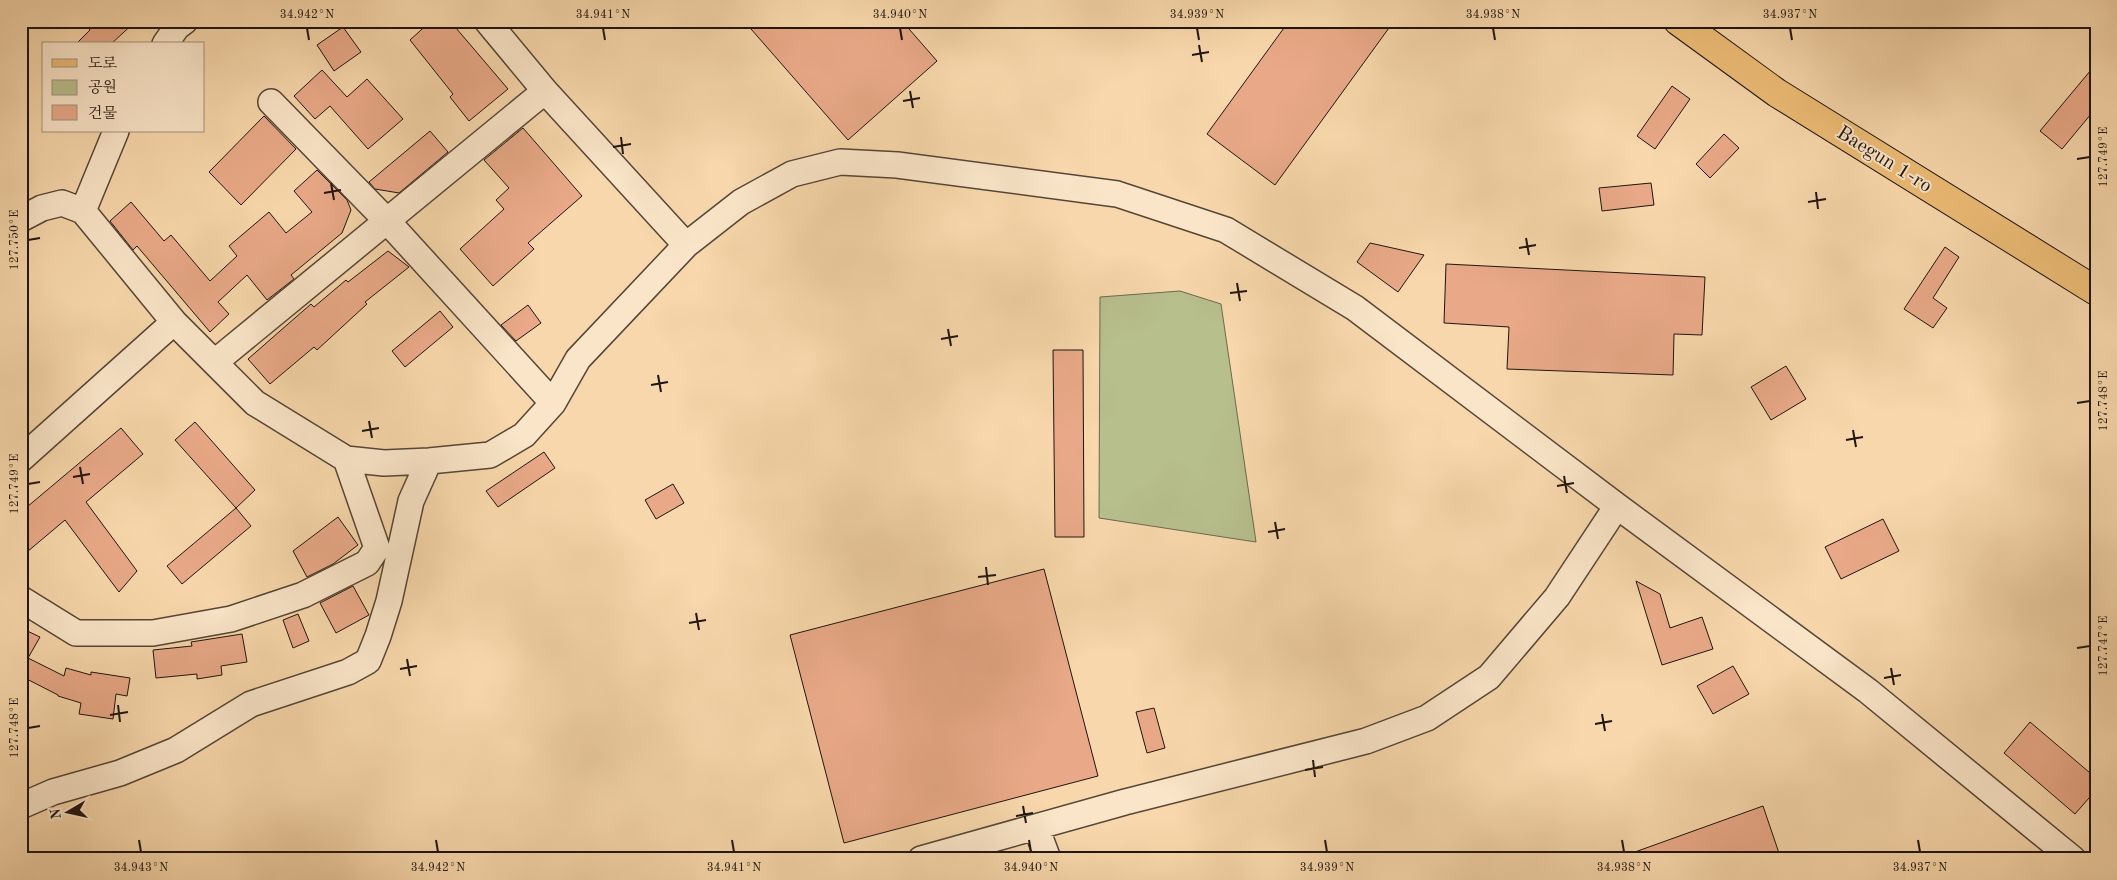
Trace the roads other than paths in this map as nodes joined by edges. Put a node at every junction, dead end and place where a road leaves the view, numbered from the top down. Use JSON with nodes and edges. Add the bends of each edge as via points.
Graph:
{"nodes":[{"id":1,"x":185,"y":21,"type":"edge"},
{"id":2,"x":487,"y":21,"type":"edge"},
{"id":3,"x":1678,"y":21,"type":"edge"},
{"id":4,"x":166,"y":42,"type":"edge"},
{"id":5,"x":545,"y":91,"type":"junction"},
{"id":6,"x":271,"y":102,"type":"dead end"},
{"id":7,"x":116,"y":132,"type":"edge"},
{"id":8,"x":83,"y":211,"type":"junction"},
{"id":9,"x":21,"y":219,"type":"edge"},
{"id":10,"x":388,"y":222,"type":"junction"},
{"id":11,"x":686,"y":245,"type":"junction"},
{"id":12,"x":2096,"y":291,"type":"edge"},
{"id":13,"x":174,"y":322,"type":"junction"},
{"id":14,"x":215,"y":362,"type":"junction"},
{"id":15,"x":552,"y":403,"type":"junction"},
{"id":16,"x":21,"y":458,"type":"edge"},
{"id":17,"x":346,"y":460,"type":"junction"},
{"id":18,"x":429,"y":462,"type":"junction"},
{"id":19,"x":1617,"y":506,"type":"junction"},
{"id":20,"x":21,"y":599,"type":"edge"},
{"id":21,"x":21,"y":806,"type":"edge"},
{"id":22,"x":1036,"y":827,"type":"junction"},
{"id":23,"x":921,"y":859,"type":"edge"},
{"id":24,"x":1048,"y":859,"type":"edge"},
{"id":25,"x":2072,"y":859,"type":"edge"}],
"edges":[{"from":1,"to":4,"type":"street"},
{"from":2,"to":5,"type":"street"},
{"from":3,"to":12,"type":"main road","name":"Baegun 1-ro","via":[[1777,93]]},
{"from":5,"to":10,"type":"street"},
{"from":5,"to":11,"type":"street"},
{"from":6,"to":10,"type":"street"},
{"from":7,"to":8,"type":"street"},
{"from":8,"to":9,"type":"street","via":[[62,202]]},
{"from":8,"to":13,"type":"street"},
{"from":10,"to":14,"type":"street"},
{"from":10,"to":15,"type":"street"},
{"from":11,"to":15,"type":"street","via":[[578,360]]},
{"from":11,"to":19,"type":"street","via":[[741,202],[792,174],[840,162],[897,165],[1117,194],[1226,230],[1355,308]]},
{"from":13,"to":14,"type":"street"},
{"from":13,"to":16,"type":"street"},
{"from":14,"to":17,"type":"street","via":[[255,403]]},
{"from":15,"to":18,"type":"street","via":[[524,435],[490,455]]},
{"from":17,"to":18,"type":"street"},
{"from":17,"to":20,"type":"street","via":[[378,548],[367,563],[303,595],[231,619],[153,633],[76,632]]},
{"from":18,"to":21,"type":"street","via":[[411,501],[388,601],[368,661],[348,672],[251,704],[168,753],[120,773],[53,792]]},
{"from":19,"to":22,"type":"street","via":[[1558,596],[1489,677],[1427,718],[1366,741]]},
{"from":19,"to":25,"type":"street","via":[[1868,691]]},
{"from":22,"to":23,"type":"street"},
{"from":22,"to":24,"type":"street"}]}
